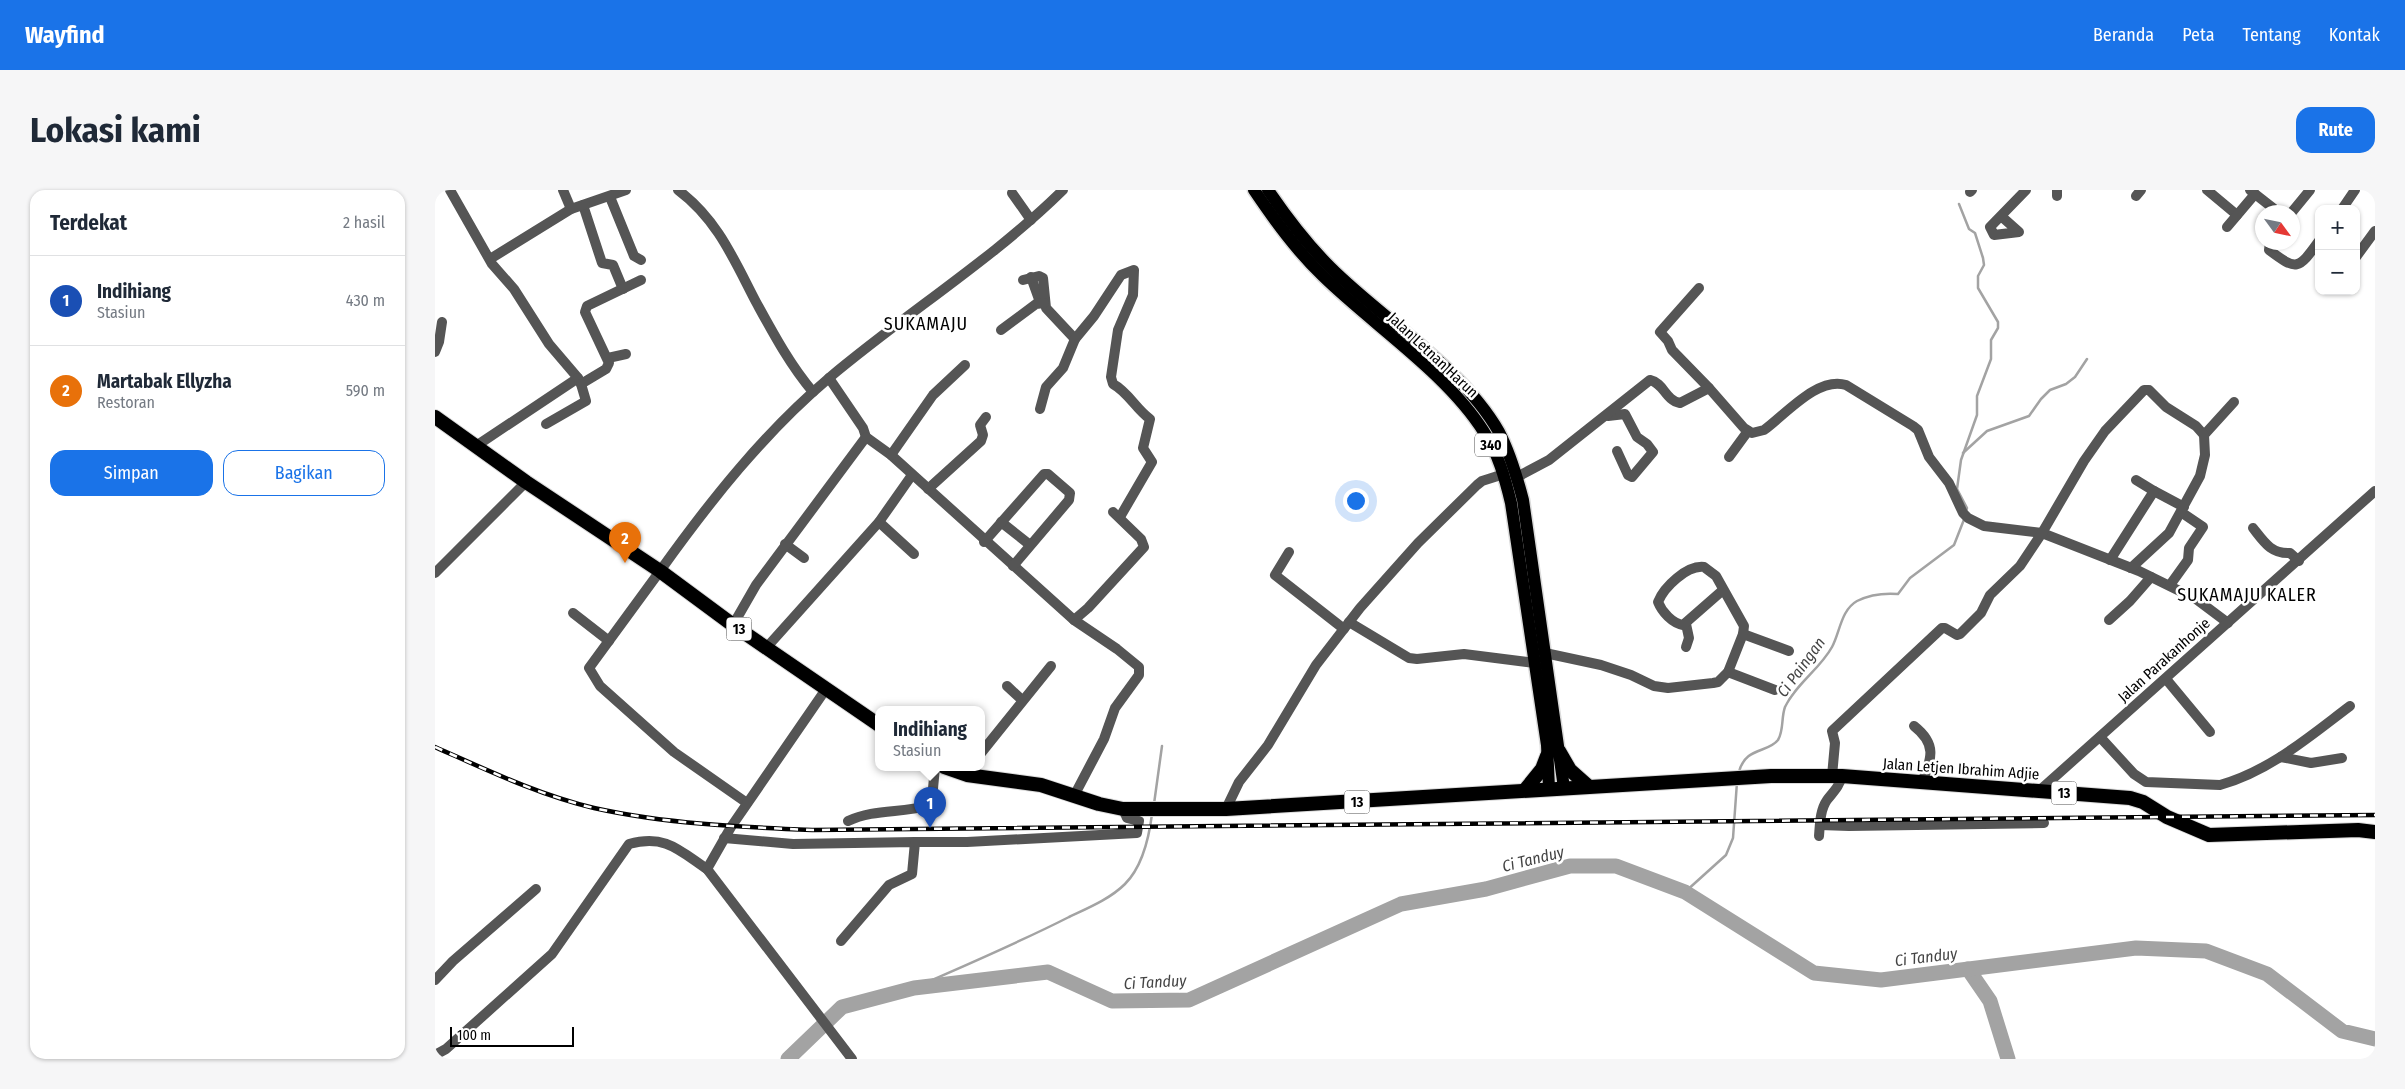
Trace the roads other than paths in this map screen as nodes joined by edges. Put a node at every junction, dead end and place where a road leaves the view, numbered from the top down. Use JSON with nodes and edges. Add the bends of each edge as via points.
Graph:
{"nodes":[{"id":1,"x":450,"y":190,"type":"edge"},
{"id":2,"x":563,"y":190,"type":"edge"},
{"id":3,"x":626,"y":190,"type":"edge"},
{"id":4,"x":678,"y":190,"type":"edge"},
{"id":5,"x":1063,"y":190,"type":"edge"},
{"id":6,"x":1254,"y":190,"type":"edge"},
{"id":7,"x":1268,"y":190,"type":"edge"},
{"id":8,"x":2026,"y":190,"type":"edge"},
{"id":9,"x":2207,"y":190,"type":"edge"},
{"id":10,"x":2310,"y":190,"type":"edge"},
{"id":11,"x":2252,"y":192,"type":"edge"},
{"id":12,"x":2351,"y":192,"type":"edge"},
{"id":13,"x":1012,"y":194,"type":"dead end"},
{"id":14,"x":610,"y":197,"type":"junction"},
{"id":15,"x":583,"y":205,"type":"junction"},
{"id":16,"x":2269,"y":205,"type":"edge"},
{"id":17,"x":2298,"y":205,"type":"edge"},
{"id":18,"x":2344,"y":205,"type":"edge"},
{"id":19,"x":1272,"y":206,"type":"junction"},
{"id":20,"x":571,"y":209,"type":"junction"},
{"id":21,"x":2237,"y":215,"type":"junction"},
{"id":22,"x":2001,"y":216,"type":"dead end"},
{"id":23,"x":1031,"y":220,"type":"junction"},
{"id":24,"x":2227,"y":227,"type":"dead end"},
{"id":25,"x":2375,"y":231,"type":"edge"},
{"id":26,"x":2315,"y":246,"type":"edge"},
{"id":27,"x":2269,"y":250,"type":"edge"},
{"id":28,"x":2360,"y":252,"type":"edge"},
{"id":29,"x":490,"y":259,"type":"junction"},
{"id":30,"x":641,"y":260,"type":"dead end"},
{"id":31,"x":1027,"y":278,"type":"dead end"},
{"id":32,"x":641,"y":280,"type":"dead end"},
{"id":33,"x":1699,"y":288,"type":"dead end"},
{"id":34,"x":623,"y":289,"type":"junction"},
{"id":35,"x":1042,"y":303,"type":"junction"},
{"id":36,"x":442,"y":322,"type":"dead end"},
{"id":37,"x":1001,"y":330,"type":"dead end"},
{"id":38,"x":1075,"y":340,"type":"junction"},
{"id":39,"x":435,"y":352,"type":"edge"},
{"id":40,"x":626,"y":354,"type":"dead end"},
{"id":41,"x":608,"y":358,"type":"junction"},
{"id":42,"x":965,"y":365,"type":"dead end"},
{"id":43,"x":829,"y":378,"type":"junction"},
{"id":44,"x":580,"y":381,"type":"junction"},
{"id":45,"x":1709,"y":388,"type":"junction"},
{"id":46,"x":813,"y":392,"type":"junction"},
{"id":47,"x":2234,"y":402,"type":"dead end"},
{"id":48,"x":1040,"y":409,"type":"dead end"},
{"id":49,"x":1608,"y":416,"type":"junction"},
{"id":50,"x":435,"y":417,"type":"edge"},
{"id":51,"x":986,"y":417,"type":"dead end"},
{"id":52,"x":546,"y":424,"type":"dead end"},
{"id":53,"x":1748,"y":431,"type":"junction"},
{"id":54,"x":2203,"y":435,"type":"junction"},
{"id":55,"x":866,"y":437,"type":"junction"},
{"id":56,"x":476,"y":446,"type":"junction"},
{"id":57,"x":1617,"y":452,"type":"dead end"},
{"id":58,"x":891,"y":456,"type":"junction"},
{"id":59,"x":1729,"y":457,"type":"dead end"},
{"id":60,"x":1504,"y":474,"type":"junction"},
{"id":61,"x":912,"y":475,"type":"junction"},
{"id":62,"x":1517,"y":477,"type":"junction"},
{"id":63,"x":2136,"y":480,"type":"dead end"},
{"id":64,"x":525,"y":482,"type":"junction"},
{"id":65,"x":928,"y":490,"type":"junction"},
{"id":66,"x":2154,"y":491,"type":"junction"},
{"id":67,"x":2375,"y":491,"type":"edge"},
{"id":68,"x":2182,"y":509,"type":"junction"},
{"id":69,"x":879,"y":522,"type":"junction"},
{"id":70,"x":1001,"y":522,"type":"junction"},
{"id":71,"x":2253,"y":528,"type":"dead end"},
{"id":72,"x":2042,"y":533,"type":"junction"},
{"id":73,"x":1521,"y":534,"type":"junction"},
{"id":74,"x":984,"y":542,"type":"junction"},
{"id":75,"x":785,"y":544,"type":"junction"},
{"id":76,"x":1030,"y":545,"type":"junction"},
{"id":77,"x":1289,"y":552,"type":"dead end"},
{"id":78,"x":914,"y":554,"type":"dead end"},
{"id":79,"x":804,"y":558,"type":"dead end"},
{"id":80,"x":2110,"y":560,"type":"junction"},
{"id":81,"x":2299,"y":561,"type":"junction"},
{"id":82,"x":1013,"y":566,"type":"junction"},
{"id":83,"x":2131,"y":568,"type":"junction"},
{"id":84,"x":660,"y":571,"type":"junction"},
{"id":85,"x":435,"y":573,"type":"edge"},
{"id":86,"x":2151,"y":576,"type":"junction"},
{"id":87,"x":2170,"y":585,"type":"junction"},
{"id":88,"x":1723,"y":590,"type":"junction"},
{"id":89,"x":573,"y":613,"type":"dead end"},
{"id":90,"x":1074,"y":620,"type":"junction"},
{"id":91,"x":2109,"y":620,"type":"dead end"},
{"id":92,"x":2228,"y":623,"type":"junction"},
{"id":93,"x":1687,"y":624,"type":"junction"},
{"id":94,"x":733,"y":625,"type":"junction"},
{"id":95,"x":1346,"y":625,"type":"junction"},
{"id":96,"x":1743,"y":634,"type":"junction"},
{"id":97,"x":609,"y":641,"type":"junction"},
{"id":98,"x":1686,"y":646,"type":"dead end"},
{"id":99,"x":767,"y":647,"type":"junction"},
{"id":100,"x":1789,"y":651,"type":"dead end"},
{"id":101,"x":1545,"y":653,"type":"junction"},
{"id":102,"x":1535,"y":663,"type":"junction"},
{"id":103,"x":1051,"y":666,"type":"dead end"},
{"id":104,"x":1728,"y":672,"type":"junction"},
{"id":105,"x":2165,"y":679,"type":"junction"},
{"id":106,"x":1007,"y":686,"type":"dead end"},
{"id":107,"x":826,"y":689,"type":"junction"},
{"id":108,"x":1775,"y":690,"type":"dead end"},
{"id":109,"x":1022,"y":700,"type":"junction"},
{"id":110,"x":2350,"y":706,"type":"dead end"},
{"id":111,"x":875,"y":722,"type":"edge"},
{"id":112,"x":1914,"y":726,"type":"dead end"},
{"id":113,"x":2210,"y":732,"type":"dead end"},
{"id":114,"x":2101,"y":737,"type":"junction"},
{"id":115,"x":985,"y":748,"type":"edge"},
{"id":116,"x":1553,"y":754,"type":"junction"},
{"id":117,"x":2281,"y":757,"type":"junction"},
{"id":118,"x":2342,"y":758,"type":"dead end"},
{"id":119,"x":935,"y":771,"type":"edge"},
{"id":120,"x":969,"y":771,"type":"edge"},
{"id":121,"x":1837,"y":776,"type":"junction"},
{"id":122,"x":1922,"y":782,"type":"junction"},
{"id":123,"x":1588,"y":786,"type":"junction"},
{"id":124,"x":1549,"y":788,"type":"junction"},
{"id":125,"x":1564,"y":788,"type":"junction"},
{"id":126,"x":1525,"y":790,"type":"junction"},
{"id":127,"x":2039,"y":791,"type":"junction"},
{"id":128,"x":1074,"y":796,"type":"junction"},
{"id":129,"x":747,"y":803,"type":"junction"},
{"id":130,"x":1123,"y":809,"type":"junction"},
{"id":131,"x":1226,"y":809,"type":"junction"},
{"id":132,"x":848,"y":821,"type":"dead end"},
{"id":133,"x":2044,"y":824,"type":"dead end"},
{"id":134,"x":1820,"y":825,"type":"junction"},
{"id":135,"x":2375,"y":832,"type":"edge"},
{"id":136,"x":1819,"y":836,"type":"dead end"},
{"id":137,"x":725,"y":838,"type":"junction"},
{"id":138,"x":915,"y":842,"type":"junction"},
{"id":139,"x":707,"y":869,"type":"junction"},
{"id":140,"x":536,"y":889,"type":"dead end"},
{"id":141,"x":841,"y":941,"type":"dead end"},
{"id":142,"x":435,"y":980,"type":"edge"},
{"id":143,"x":435,"y":1055,"type":"edge"},
{"id":144,"x":852,"y":1059,"type":"edge"}],
"edges":[{"from":1,"to":29,"type":"street"},
{"from":2,"to":20,"type":"street"},
{"from":3,"to":14,"type":"street"},
{"from":4,"to":46,"type":"street","via":[[726,242],[799,375]]},
{"from":5,"to":23,"type":"street"},
{"from":6,"to":19,"type":"main road","name":"Jalan Letnan Harun","number":"340"},
{"from":7,"to":19,"type":"main road","name":"Jalan Letnan Harun","number":"340"},
{"from":8,"to":22,"type":"street"},
{"from":9,"to":21,"type":"street"},
{"from":10,"to":17,"type":"street"},
{"from":11,"to":16,"type":"street"},
{"from":11,"to":21,"type":"street"},
{"from":12,"to":18,"type":"street"},
{"from":13,"to":23,"type":"street"},
{"from":14,"to":15,"type":"street"},
{"from":14,"to":30,"type":"street","via":[[634,256]]},
{"from":15,"to":20,"type":"street"},
{"from":15,"to":34,"type":"street","via":[[602,263],[613,265]]},
{"from":19,"to":60,"type":"main road","name":"Jalan Letnan Harun","number":"340","via":[[1299,252],[1323,277],[1404,348],[1471,413],[1488,438]]},
{"from":19,"to":62,"type":"main road","name":"Jalan Letnan Harun","number":"340","via":[[1332,268],[1481,406],[1499,432]]},
{"from":20,"to":29,"type":"street"},
{"from":21,"to":24,"type":"street"},
{"from":23,"to":43,"type":"street"},
{"from":25,"to":28,"type":"street"},
{"from":26,"to":27,"type":"street","via":[[2304,261],[2294,265]]},
{"from":29,"to":44,"type":"street","via":[[514,289],[549,344]]},
{"from":31,"to":35,"type":"street"},
{"from":32,"to":34,"type":"street"},
{"from":33,"to":45,"type":"street","via":[[1660,332],[1672,350]]},
{"from":34,"to":41,"type":"street","via":[[596,300],[585,309]]},
{"from":35,"to":37,"type":"street"},
{"from":35,"to":38,"type":"street"},
{"from":36,"to":39,"type":"street"},
{"from":38,"to":48,"type":"street","via":[[1063,368],[1046,387]]},
{"from":38,"to":90,"type":"street","via":[[1121,275],[1134,270],[1133,295],[1118,330],[1111,377],[1113,384],[1123,390],[1150,420],[1143,448],[1152,462],[1117,515],[1141,539],[1144,547]]},
{"from":40,"to":41,"type":"street"},
{"from":41,"to":44,"type":"street","via":[[606,369]]},
{"from":42,"to":58,"type":"street","via":[[933,395]]},
{"from":43,"to":46,"type":"street"},
{"from":43,"to":55,"type":"street"},
{"from":44,"to":52,"type":"street","via":[[586,401]]},
{"from":44,"to":56,"type":"street"},
{"from":45,"to":49,"type":"street","via":[[1680,403],[1670,400],[1658,384],[1650,380]]},
{"from":45,"to":53,"type":"street"},
{"from":46,"to":84,"type":"street","via":[[770,432],[733,475]]},
{"from":47,"to":54,"type":"street"},
{"from":49,"to":57,"type":"street","via":[[1625,414],[1637,437],[1653,452],[1632,477]]},
{"from":49,"to":62,"type":"street","via":[[1549,460]]},
{"from":50,"to":56,"type":"highway","number":"13"},
{"from":51,"to":65,"type":"street","via":[[980,425],[981,441]]},
{"from":53,"to":59,"type":"street"},
{"from":53,"to":72,"type":"street","via":[[1757,433],[1764,430],[1823,386],[1847,385],[1918,430],[1929,457],[1949,483],[1965,515],[1984,526]]},
{"from":54,"to":68,"type":"street","via":[[2203,469]]},
{"from":54,"to":72,"type":"street","via":[[2196,426],[2166,407],[2153,391],[2144,390],[2105,431]]},
{"from":55,"to":58,"type":"street"},
{"from":55,"to":75,"type":"street"},
{"from":56,"to":64,"type":"highway","number":"13"},
{"from":58,"to":61,"type":"street"},
{"from":60,"to":73,"type":"main road","name":"Jalan Letnan Harun","number":"340"},
{"from":60,"to":95,"type":"street","via":[[1477,485],[1418,543]]},
{"from":61,"to":65,"type":"street"},
{"from":61,"to":69,"type":"street"},
{"from":62,"to":73,"type":"main road","name":"Jalan Letnan Harun","number":"340"},
{"from":63,"to":66,"type":"street"},
{"from":64,"to":84,"type":"highway","number":"13"},
{"from":64,"to":85,"type":"street"},
{"from":65,"to":74,"type":"street"},
{"from":66,"to":68,"type":"street"},
{"from":66,"to":80,"type":"street"},
{"from":67,"to":81,"type":"street","name":"Jalan Parakanhonje"},
{"from":68,"to":83,"type":"street","via":[[2163,540]]},
{"from":68,"to":87,"type":"street","via":[[2206,524],[2189,548],[2188,560]]},
{"from":69,"to":78,"type":"street"},
{"from":69,"to":99,"type":"street"},
{"from":70,"to":74,"type":"street"},
{"from":70,"to":76,"type":"street"},
{"from":70,"to":76,"type":"street","via":[[1041,475],[1048,474],[1071,496]]},
{"from":71,"to":81,"type":"street","via":[[2272,550],[2290,553]]},
{"from":72,"to":80,"type":"street"},
{"from":72,"to":121,"type":"street","via":[[2020,566],[1990,595],[1981,613],[1961,634],[1942,628],[1832,731]]},
{"from":73,"to":101,"type":"main road","name":"Jalan Letnan Harun","number":"340"},
{"from":73,"to":102,"type":"main road","name":"Jalan Letnan Harun","number":"340"},
{"from":74,"to":82,"type":"street"},
{"from":75,"to":79,"type":"street"},
{"from":75,"to":94,"type":"street"},
{"from":76,"to":82,"type":"street"},
{"from":77,"to":95,"type":"street","via":[[1275,575]]},
{"from":80,"to":83,"type":"street"},
{"from":81,"to":92,"type":"street","name":"Jalan Parakanhonje"},
{"from":82,"to":90,"type":"street"},
{"from":83,"to":86,"type":"street"},
{"from":84,"to":94,"type":"highway","number":"13"},
{"from":84,"to":97,"type":"street"},
{"from":86,"to":87,"type":"street"},
{"from":86,"to":91,"type":"street"},
{"from":87,"to":92,"type":"street","via":[[2196,599]]},
{"from":88,"to":93,"type":"street"},
{"from":88,"to":93,"type":"street","via":[[1713,572],[1704,566],[1692,568],[1682,575],[1661,595],[1659,602],[1677,624]]},
{"from":88,"to":96,"type":"street","via":[[1744,626]]},
{"from":89,"to":97,"type":"street"},
{"from":90,"to":128,"type":"street","via":[[1133,661],[1140,670],[1115,708],[1104,739]]},
{"from":92,"to":105,"type":"street","name":"Jalan Parakanhonje"},
{"from":93,"to":98,"type":"street","via":[[1689,638]]},
{"from":94,"to":99,"type":"highway","number":"13"},
{"from":95,"to":102,"type":"street","via":[[1409,658],[1464,654]]},
{"from":95,"to":131,"type":"street","via":[[1301,688],[1268,745],[1239,782]]},
{"from":96,"to":100,"type":"street"},
{"from":96,"to":104,"type":"street"},
{"from":97,"to":129,"type":"street","via":[[589,668],[601,686],[674,752]]},
{"from":99,"to":107,"type":"highway","number":"13"},
{"from":101,"to":104,"type":"street","via":[[1601,665],[1668,688],[1718,682]]},
{"from":101,"to":116,"type":"main road","name":"Jalan Letnan Harun","number":"340"},
{"from":102,"to":116,"type":"main road","name":"Jalan Letnan Harun","number":"340"},
{"from":103,"to":109,"type":"street"},
{"from":104,"to":108,"type":"street"},
{"from":105,"to":113,"type":"street"},
{"from":105,"to":114,"type":"street","name":"Jalan Parakanhonje"},
{"from":106,"to":109,"type":"street"},
{"from":107,"to":111,"type":"highway","number":"13"},
{"from":107,"to":129,"type":"street"},
{"from":109,"to":115,"type":"street"},
{"from":110,"to":117,"type":"street"},
{"from":112,"to":122,"type":"street","via":[[1931,751]]},
{"from":114,"to":117,"type":"street","via":[[2134,774],[2153,783],[2220,785]]},
{"from":114,"to":127,"type":"street","name":"Jalan Parakanhonje"},
{"from":116,"to":123,"type":"highway"},
{"from":116,"to":124,"type":"main road","name":"Jalan Letnan Harun","number":"340"},
{"from":116,"to":125,"type":"main road","name":"Jalan Letnan Harun","number":"340"},
{"from":116,"to":126,"type":"highway"},
{"from":117,"to":118,"type":"street","via":[[2311,763]]},
{"from":119,"to":132,"type":"street","via":[[932,799],[927,806],[892,809]]},
{"from":120,"to":128,"type":"highway","number":"13","via":[[1041,785]]},
{"from":121,"to":122,"type":"highway","name":"Jalan Letjen Ibrahim Adjie","number":"13"},
{"from":121,"to":123,"type":"highway","name":"Jalan Letjen Ibrahim Adjie","number":"13"},
{"from":121,"to":134,"type":"street","via":[[1839,788],[1825,803]]},
{"from":122,"to":127,"type":"highway","name":"Jalan Letjen Ibrahim Adjie","number":"13"},
{"from":123,"to":125,"type":"highway","number":"13"},
{"from":124,"to":125,"type":"highway","number":"13"},
{"from":124,"to":126,"type":"highway","number":"13"},
{"from":126,"to":131,"type":"highway","number":"13"},
{"from":127,"to":135,"type":"highway","name":"Jalan Letjen Ibrahim Adjie","number":"13","via":[[2130,798],[2209,835]]},
{"from":128,"to":130,"type":"highway","number":"13"},
{"from":129,"to":137,"type":"street"},
{"from":130,"to":131,"type":"highway","number":"13"},
{"from":130,"to":138,"type":"street","via":[[1127,818],[1139,821],[1137,833]]},
{"from":133,"to":134,"type":"street"},
{"from":134,"to":136,"type":"street"},
{"from":137,"to":138,"type":"street","via":[[793,844]]},
{"from":137,"to":139,"type":"street"},
{"from":138,"to":141,"type":"street","via":[[912,874],[889,885]]},
{"from":139,"to":143,"type":"street","via":[[661,841],[647,839],[629,844],[552,954],[446,1049]]},
{"from":139,"to":144,"type":"street"},
{"from":140,"to":142,"type":"street"}]}
